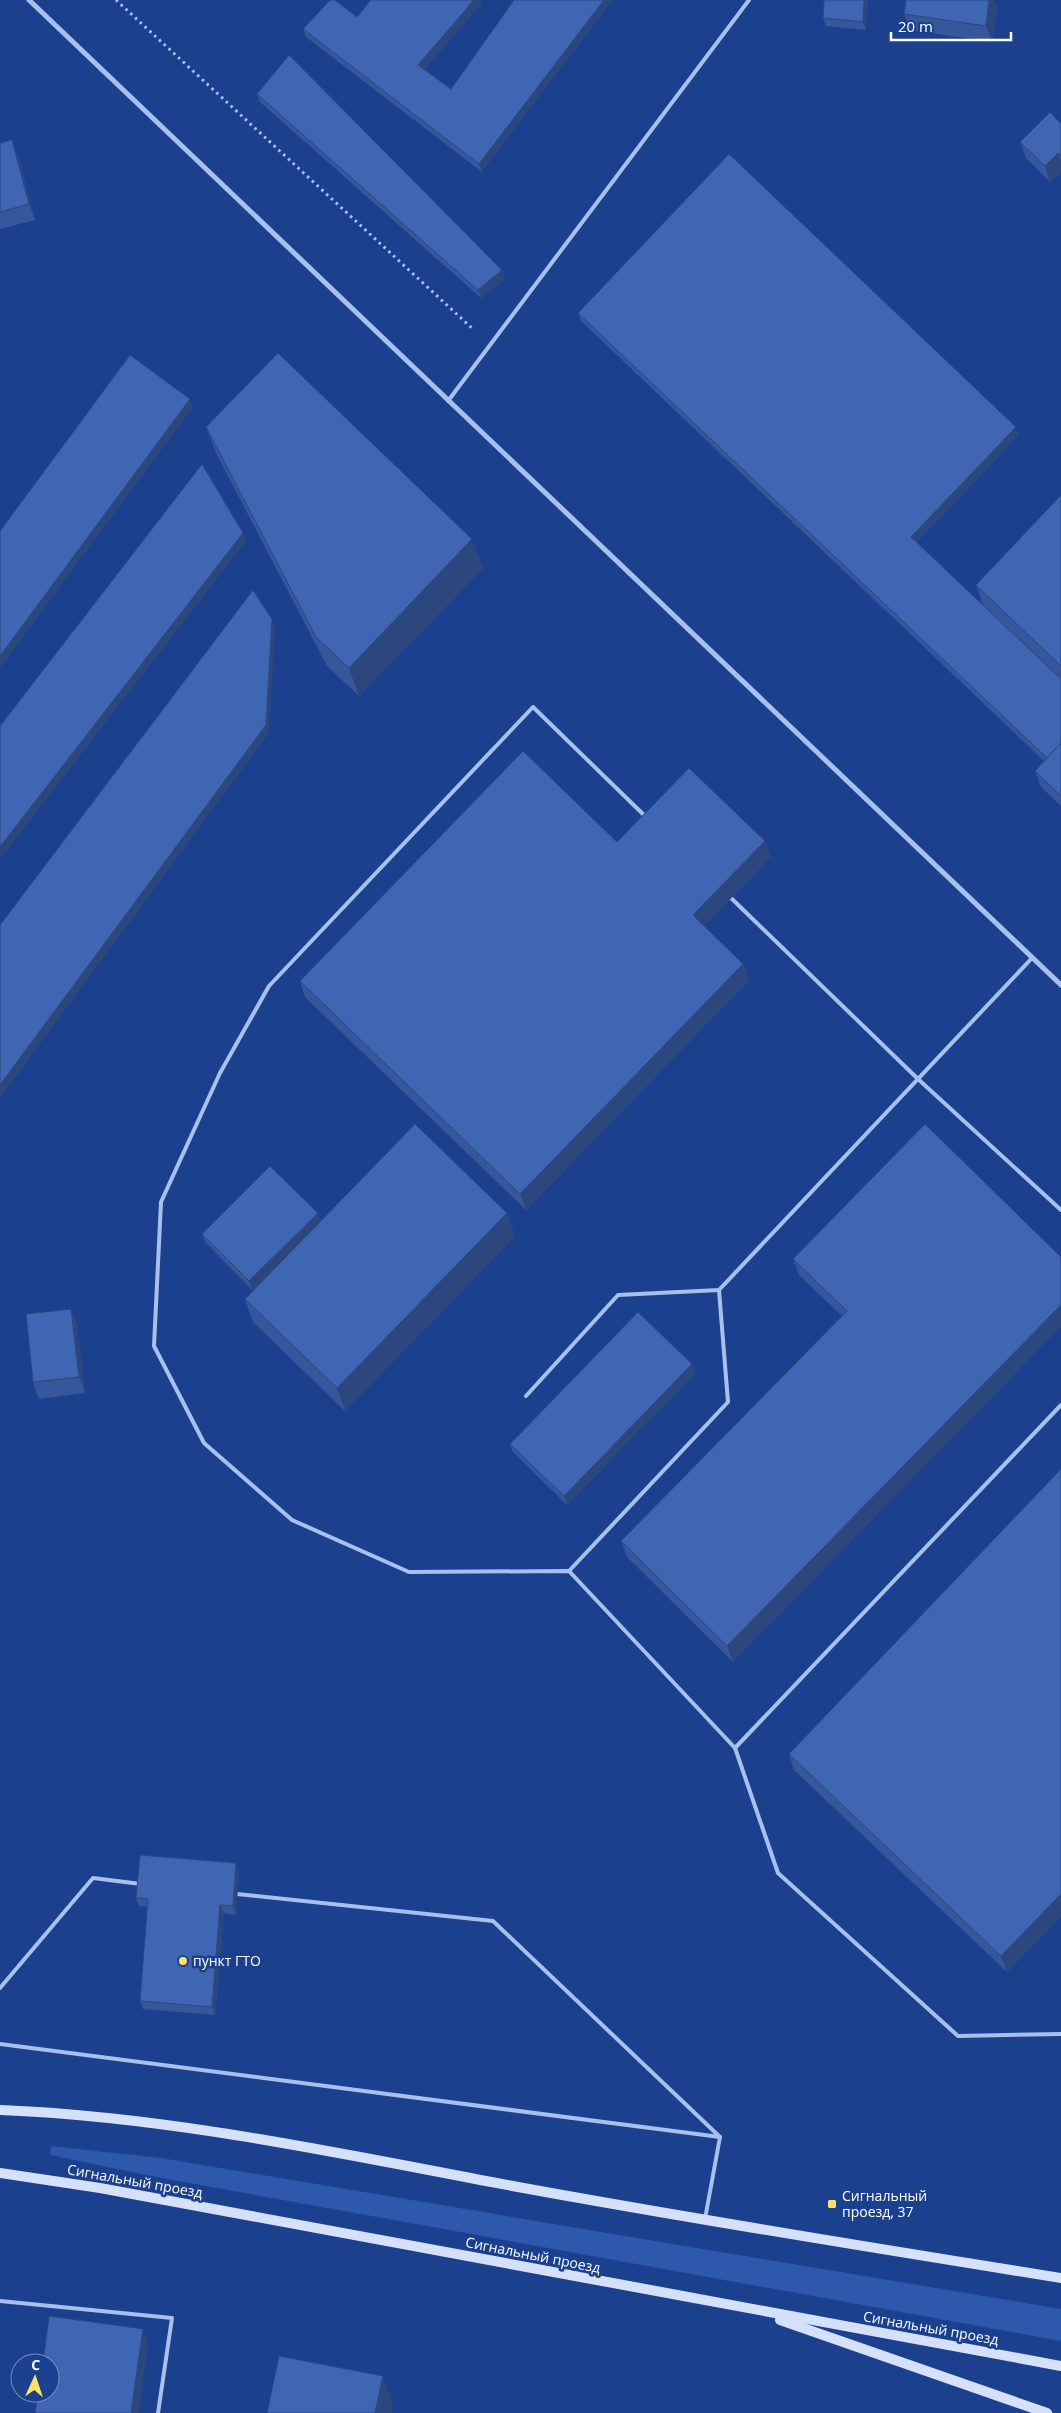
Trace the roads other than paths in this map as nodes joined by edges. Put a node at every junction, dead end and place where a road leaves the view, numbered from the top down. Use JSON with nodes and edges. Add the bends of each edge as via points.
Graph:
{"nodes":[{"id":1,"x":28,"y":0,"type":"edge"},
{"id":2,"x":749,"y":0,"type":"edge"},
{"id":3,"x":448,"y":401,"type":"junction"},
{"id":4,"x":648,"y":818,"type":"edge"},
{"id":5,"x":731,"y":898,"type":"dead end"},
{"id":6,"x":1032,"y":958,"type":"junction"},
{"id":7,"x":1061,"y":985,"type":"edge"},
{"id":8,"x":918,"y":1079,"type":"junction"},
{"id":9,"x":1061,"y":1210,"type":"edge"},
{"id":10,"x":719,"y":1290,"type":"junction"},
{"id":11,"x":526,"y":1396,"type":"dead end"},
{"id":12,"x":1061,"y":1405,"type":"edge"},
{"id":13,"x":569,"y":1570,"type":"junction"},
{"id":14,"x":735,"y":1748,"type":"junction"},
{"id":15,"x":141,"y":1884,"type":"edge"},
{"id":16,"x":237,"y":1894,"type":"edge"},
{"id":17,"x":0,"y":1988,"type":"edge"},
{"id":18,"x":1061,"y":2034,"type":"edge"},
{"id":19,"x":0,"y":2044,"type":"edge"},
{"id":20,"x":0,"y":2110,"type":"edge"},
{"id":21,"x":720,"y":2136,"type":"junction"},
{"id":22,"x":0,"y":2173,"type":"edge"},
{"id":23,"x":705,"y":2222,"type":"junction"},
{"id":24,"x":1061,"y":2278,"type":"edge"},
{"id":25,"x":0,"y":2300,"type":"edge"},
{"id":26,"x":748,"y":2309,"type":"junction"},
{"id":27,"x":1061,"y":2366,"type":"edge"},
{"id":28,"x":158,"y":2413,"type":"edge"},
{"id":29,"x":1047,"y":2413,"type":"edge"}],
"edges":[{"from":1,"to":3,"type":"street"},
{"from":2,"to":3,"type":"lane"},
{"from":3,"to":6,"type":"street"},
{"from":4,"to":13,"type":"lane","via":[[533,707],[269,986],[220,1073],[161,1202],[154,1346],[204,1443],[292,1520],[409,1572]]},
{"from":5,"to":8,"type":"lane"},
{"from":6,"to":7,"type":"street"},
{"from":6,"to":8,"type":"lane"},
{"from":8,"to":9,"type":"lane"},
{"from":8,"to":10,"type":"lane"},
{"from":10,"to":11,"type":"lane","via":[[618,1295]]},
{"from":10,"to":13,"type":"lane","via":[[728,1402]]},
{"from":12,"to":14,"type":"lane"},
{"from":13,"to":14,"type":"lane"},
{"from":14,"to":18,"type":"lane","via":[[778,1873],[958,2036]]},
{"from":15,"to":17,"type":"lane","via":[[93,1878]]},
{"from":16,"to":21,"type":"lane","via":[[493,1921]]},
{"from":19,"to":21,"type":"lane"},
{"from":20,"to":23,"type":"main road","via":[[141,2120],[224,2133]]},
{"from":21,"to":23,"type":"lane"},
{"from":22,"to":26,"type":"main road","name":"Сигнальный проезд","via":[[100,2188]]},
{"from":23,"to":24,"type":"main road"},
{"from":25,"to":28,"type":"lane","via":[[172,2318]]},
{"from":26,"to":27,"type":"main road","name":"Сигнальный проезд"},
{"from":26,"to":29,"type":"main road"}]}
